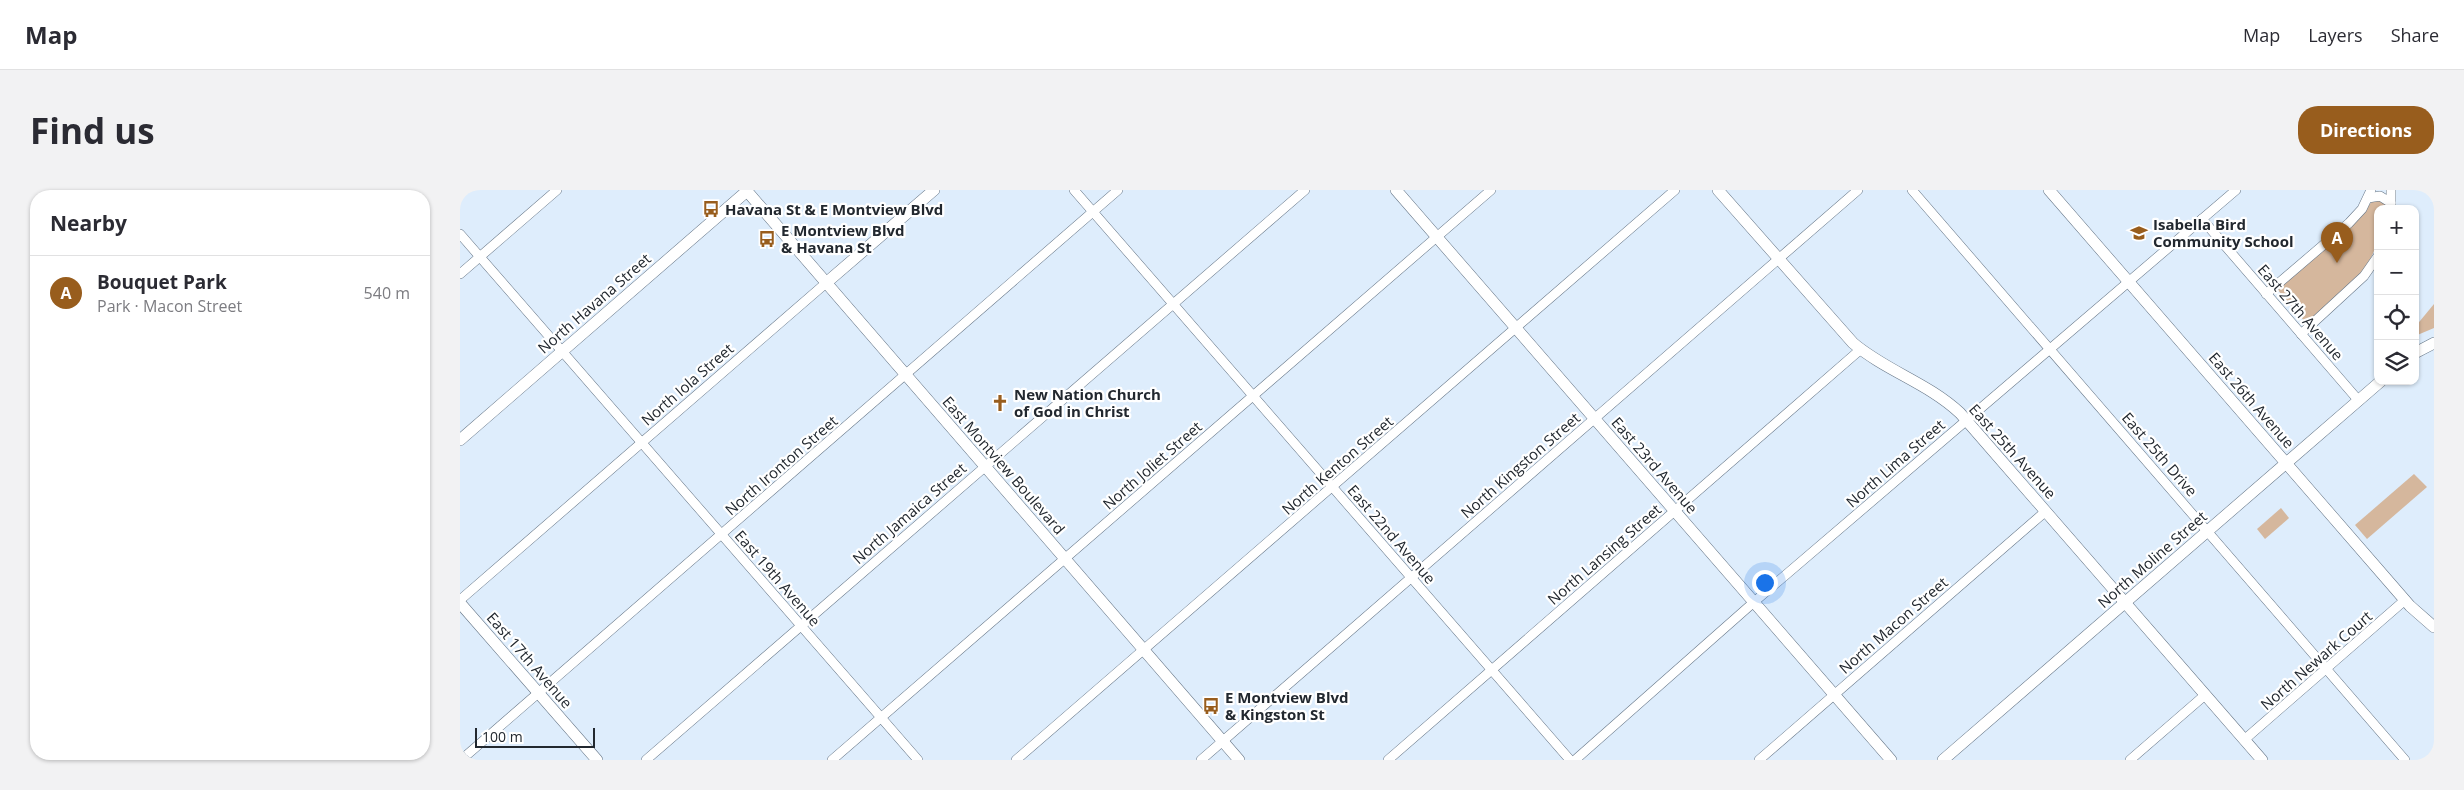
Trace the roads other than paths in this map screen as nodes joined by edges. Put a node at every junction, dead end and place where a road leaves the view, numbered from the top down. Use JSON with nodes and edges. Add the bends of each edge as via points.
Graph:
{"nodes":[{"id":1,"x":557,"y":190,"type":"edge"},
{"id":2,"x":747,"y":190,"type":"edge"},
{"id":3,"x":934,"y":190,"type":"edge"},
{"id":4,"x":1074,"y":190,"type":"edge"},
{"id":5,"x":1118,"y":190,"type":"edge"},
{"id":6,"x":1305,"y":190,"type":"edge"},
{"id":7,"x":1396,"y":190,"type":"edge"},
{"id":8,"x":1491,"y":190,"type":"edge"},
{"id":9,"x":1675,"y":190,"type":"edge"},
{"id":10,"x":1718,"y":190,"type":"edge"},
{"id":11,"x":1858,"y":190,"type":"edge"},
{"id":12,"x":1912,"y":190,"type":"edge"},
{"id":13,"x":2049,"y":190,"type":"edge"},
{"id":14,"x":2236,"y":190,"type":"edge"},
{"id":15,"x":2391,"y":190,"type":"edge"},
{"id":16,"x":2369,"y":194,"type":"edge"},
{"id":17,"x":2390,"y":205,"type":"edge"},
{"id":18,"x":2391,"y":205,"type":"edge"},
{"id":19,"x":1093,"y":212,"type":"junction"},
{"id":20,"x":2202,"y":219,"type":"junction"},
{"id":21,"x":460,"y":234,"type":"edge"},
{"id":22,"x":1436,"y":237,"type":"junction"},
{"id":23,"x":480,"y":257,"type":"junction"},
{"id":24,"x":1778,"y":259,"type":"junction"},
{"id":25,"x":2374,"y":262,"type":"edge"},
{"id":26,"x":460,"y":274,"type":"edge"},
{"id":27,"x":2128,"y":281,"type":"junction"},
{"id":28,"x":826,"y":283,"type":"junction"},
{"id":29,"x":2266,"y":294,"type":"junction"},
{"id":30,"x":1174,"y":304,"type":"junction"},
{"id":31,"x":1516,"y":328,"type":"junction"},
{"id":32,"x":2301,"y":334,"type":"junction"},
{"id":33,"x":2434,"y":343,"type":"edge"},
{"id":34,"x":2050,"y":348,"type":"junction"},
{"id":35,"x":1861,"y":349,"type":"junction"},
{"id":36,"x":562,"y":351,"type":"junction"},
{"id":37,"x":2419,"y":351,"type":"edge"},
{"id":38,"x":906,"y":375,"type":"junction"},
{"id":39,"x":2377,"y":385,"type":"edge"},
{"id":40,"x":1253,"y":396,"type":"junction"},
{"id":41,"x":2359,"y":401,"type":"junction"},
{"id":42,"x":1594,"y":419,"type":"junction"},
{"id":43,"x":1966,"y":420,"type":"junction"},
{"id":44,"x":460,"y":440,"type":"edge"},
{"id":45,"x":642,"y":442,"type":"junction"},
{"id":46,"x":2286,"y":463,"type":"junction"},
{"id":47,"x":985,"y":466,"type":"junction"},
{"id":48,"x":1332,"y":486,"type":"junction"},
{"id":49,"x":1675,"y":511,"type":"junction"},
{"id":50,"x":2046,"y":511,"type":"junction"},
{"id":51,"x":2208,"y":530,"type":"junction"},
{"id":52,"x":722,"y":534,"type":"junction"},
{"id":53,"x":1065,"y":559,"type":"junction"},
{"id":54,"x":1411,"y":578,"type":"junction"},
{"id":55,"x":2405,"y":600,"type":"junction"},
{"id":56,"x":460,"y":602,"type":"edge"},
{"id":57,"x":1754,"y":602,"type":"junction"},
{"id":58,"x":2125,"y":602,"type":"junction"},
{"id":59,"x":801,"y":626,"type":"junction"},
{"id":60,"x":2434,"y":627,"type":"edge"},
{"id":61,"x":1143,"y":650,"type":"junction"},
{"id":62,"x":1491,"y":670,"type":"junction"},
{"id":63,"x":2328,"y":670,"type":"junction"},
{"id":64,"x":538,"y":693,"type":"junction"},
{"id":65,"x":1834,"y":694,"type":"junction"},
{"id":66,"x":2206,"y":695,"type":"junction"},
{"id":67,"x":881,"y":718,"type":"junction"},
{"id":68,"x":2244,"y":740,"type":"junction"},
{"id":69,"x":1223,"y":741,"type":"junction"},
{"id":70,"x":461,"y":760,"type":"edge"},
{"id":71,"x":597,"y":760,"type":"edge"},
{"id":72,"x":646,"y":760,"type":"edge"},
{"id":73,"x":832,"y":760,"type":"edge"},
{"id":74,"x":918,"y":760,"type":"edge"},
{"id":75,"x":1016,"y":760,"type":"edge"},
{"id":76,"x":1201,"y":760,"type":"edge"},
{"id":77,"x":1239,"y":760,"type":"edge"},
{"id":78,"x":1388,"y":760,"type":"edge"},
{"id":79,"x":1570,"y":760,"type":"edge"},
{"id":80,"x":1575,"y":760,"type":"edge"},
{"id":81,"x":1759,"y":760,"type":"edge"},
{"id":82,"x":1892,"y":760,"type":"edge"},
{"id":83,"x":1943,"y":760,"type":"edge"},
{"id":84,"x":2130,"y":760,"type":"edge"},
{"id":85,"x":2262,"y":760,"type":"edge"},
{"id":86,"x":2404,"y":760,"type":"edge"}],
"edges":[{"from":1,"to":23,"type":"street"},
{"from":2,"to":28,"type":"street","name":"East Montview Boulevard"},
{"from":2,"to":36,"type":"street","name":"North Havana Street"},
{"from":3,"to":28,"type":"street","name":"North Iola Street"},
{"from":4,"to":19,"type":"street","name":"East 22nd Avenue"},
{"from":5,"to":19,"type":"street","name":"North Ironton Street"},
{"from":6,"to":30,"type":"street","name":"North Jamaica Street"},
{"from":7,"to":22,"type":"street","name":"East 23rd Avenue"},
{"from":8,"to":22,"type":"street","name":"North Joliet Street"},
{"from":9,"to":31,"type":"street","name":"North Kenton Street"},
{"from":10,"to":24,"type":"street","name":"East 25th Avenue"},
{"from":11,"to":24,"type":"street","name":"North Kingston Street"},
{"from":12,"to":34,"type":"street","name":"East 25th Drive"},
{"from":13,"to":27,"type":"street","name":"East 26th Avenue"},
{"from":14,"to":20,"type":"street","name":"North Lima Street"},
{"from":15,"to":18,"type":"street"},
{"from":16,"to":17,"type":"street","via":[[2380,196]]},
{"from":16,"to":29,"type":"street","via":[[2362,209],[2349,222]]},
{"from":19,"to":30,"type":"street","name":"East 22nd Avenue"},
{"from":19,"to":38,"type":"street","name":"North Ironton Street"},
{"from":20,"to":27,"type":"street","name":"North Lima Street"},
{"from":20,"to":29,"type":"street","name":"East 27th Avenue"},
{"from":21,"to":23,"type":"street","name":"East 19th Avenue"},
{"from":22,"to":31,"type":"street","name":"East 23rd Avenue"},
{"from":22,"to":40,"type":"street","name":"North Joliet Street"},
{"from":23,"to":26,"type":"street"},
{"from":23,"to":36,"type":"street","name":"East 19th Avenue"},
{"from":24,"to":35,"type":"street","name":"East 25th Avenue"},
{"from":24,"to":42,"type":"street","name":"North Kingston Street"},
{"from":25,"to":32,"type":"street","via":[[2364,276]]},
{"from":27,"to":34,"type":"street","name":"North Lima Street"},
{"from":27,"to":46,"type":"street","name":"East 26th Avenue"},
{"from":28,"to":38,"type":"street","name":"East Montview Boulevard"},
{"from":28,"to":45,"type":"street","name":"North Iola Street"},
{"from":29,"to":32,"type":"street","name":"East 27th Avenue"},
{"from":30,"to":40,"type":"street","name":"East 22nd Avenue"},
{"from":30,"to":47,"type":"street","name":"North Jamaica Street"},
{"from":31,"to":42,"type":"street","name":"East 23rd Avenue"},
{"from":31,"to":48,"type":"street","name":"North Kenton Street"},
{"from":32,"to":41,"type":"street","name":"East 27th Avenue"},
{"from":33,"to":37,"type":"street"},
{"from":34,"to":43,"type":"street","name":"North Lima Street"},
{"from":34,"to":51,"type":"street","name":"East 25th Drive"},
{"from":35,"to":43,"type":"street","name":"East 25th Avenue","via":[[1929,389]]},
{"from":35,"to":49,"type":"street","name":"North Lansing Street"},
{"from":36,"to":44,"type":"street","name":"North Havana Street"},
{"from":36,"to":45,"type":"street","name":"East 19th Avenue"},
{"from":38,"to":47,"type":"street","name":"East Montview Boulevard"},
{"from":38,"to":52,"type":"street","name":"North Ironton Street"},
{"from":39,"to":41,"type":"street","name":"North Moline Street"},
{"from":40,"to":48,"type":"street","name":"East 22nd Avenue"},
{"from":40,"to":53,"type":"street","name":"North Joliet Street"},
{"from":41,"to":46,"type":"street","name":"North Moline Street"},
{"from":42,"to":49,"type":"street","name":"East 23rd Avenue"},
{"from":42,"to":54,"type":"street","name":"North Kingston Street"},
{"from":43,"to":50,"type":"street","name":"East 25th Avenue"},
{"from":43,"to":57,"type":"street","name":"North Lima Street"},
{"from":45,"to":52,"type":"street","name":"East 19th Avenue"},
{"from":45,"to":56,"type":"street","name":"North Iola Street"},
{"from":46,"to":51,"type":"street","name":"North Moline Street"},
{"from":46,"to":55,"type":"street","name":"East 26th Avenue"},
{"from":47,"to":53,"type":"street","name":"East Montview Boulevard"},
{"from":47,"to":59,"type":"street","name":"North Jamaica Street"},
{"from":48,"to":54,"type":"street","name":"East 22nd Avenue"},
{"from":48,"to":61,"type":"street","name":"North Kenton Street"},
{"from":49,"to":57,"type":"street","name":"East 23rd Avenue"},
{"from":49,"to":62,"type":"street","name":"North Lansing Street"},
{"from":50,"to":58,"type":"street","name":"East 25th Avenue"},
{"from":50,"to":65,"type":"street","name":"North Macon Street"},
{"from":51,"to":58,"type":"street","name":"North Moline Street"},
{"from":51,"to":63,"type":"street","name":"East 25th Drive"},
{"from":52,"to":59,"type":"street","name":"East 19th Avenue"},
{"from":52,"to":64,"type":"street","name":"North Ironton Street"},
{"from":53,"to":61,"type":"street","name":"East Montview Boulevard"},
{"from":53,"to":67,"type":"street","name":"North Joliet Street"},
{"from":54,"to":62,"type":"street","name":"East 22nd Avenue"},
{"from":54,"to":69,"type":"street","name":"North Kingston Street"},
{"from":55,"to":60,"type":"street","name":"East 26th Avenue"},
{"from":55,"to":63,"type":"street","name":"North Newark Court"},
{"from":56,"to":64,"type":"street","name":"East 17th Avenue"},
{"from":57,"to":65,"type":"street","name":"East 23rd Avenue"},
{"from":57,"to":80,"type":"street","name":"North Lima Street"},
{"from":58,"to":66,"type":"street","name":"East 25th Avenue"},
{"from":58,"to":83,"type":"street","name":"North Moline Street"},
{"from":59,"to":67,"type":"street","name":"East 19th Avenue"},
{"from":59,"to":72,"type":"street","name":"North Jamaica Street"},
{"from":61,"to":69,"type":"street","name":"East Montview Boulevard"},
{"from":61,"to":75,"type":"street","name":"North Kenton Street"},
{"from":62,"to":78,"type":"street","name":"North Lansing Street"},
{"from":62,"to":79,"type":"street","name":"East 22nd Avenue"},
{"from":63,"to":68,"type":"street","name":"North Newark Court"},
{"from":63,"to":86,"type":"street","name":"East 25th Drive"},
{"from":64,"to":70,"type":"street","name":"North Ironton Street"},
{"from":64,"to":71,"type":"street","name":"East 17th Avenue"},
{"from":65,"to":81,"type":"street","name":"North Macon Street"},
{"from":65,"to":82,"type":"street","name":"East 23rd Avenue"},
{"from":66,"to":68,"type":"street","name":"East 25th Avenue"},
{"from":66,"to":84,"type":"street"},
{"from":67,"to":73,"type":"street","name":"North Joliet Street"},
{"from":67,"to":74,"type":"street","name":"East 19th Avenue"},
{"from":68,"to":85,"type":"street","name":"East 25th Avenue"},
{"from":69,"to":76,"type":"street","name":"North Kingston Street"},
{"from":69,"to":77,"type":"street","name":"East Montview Boulevard"}]}
